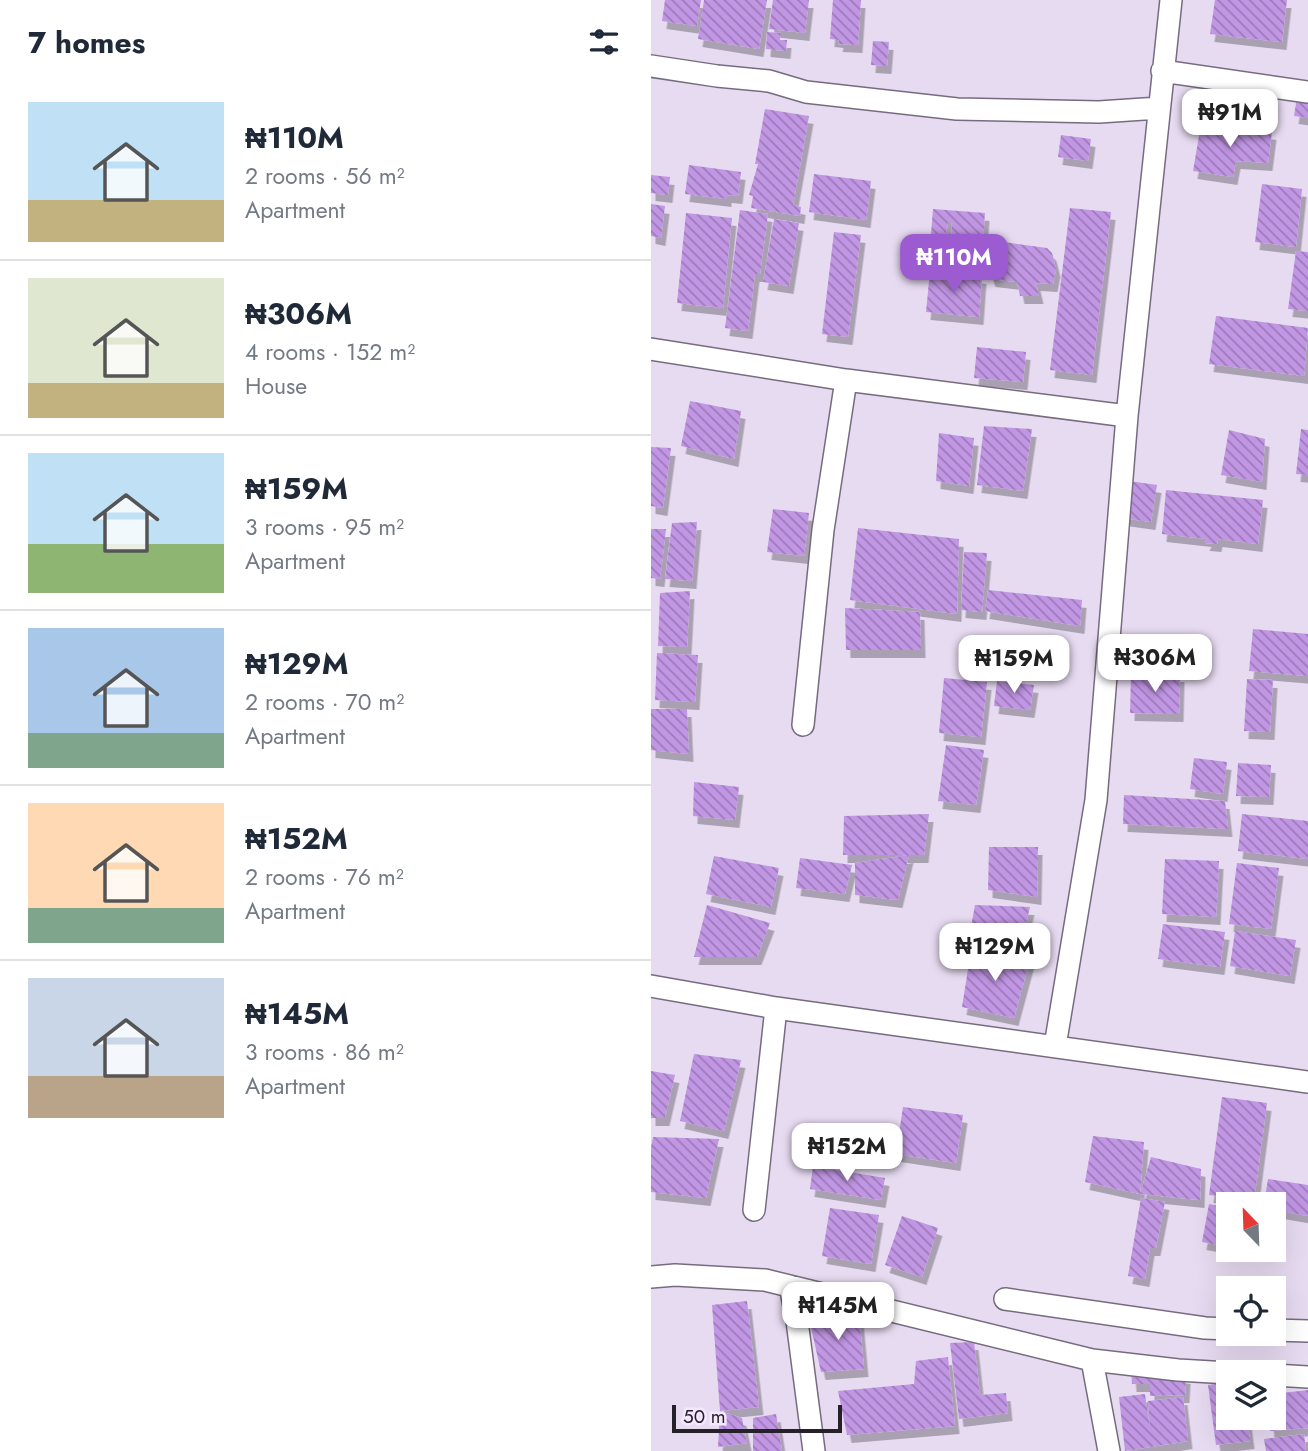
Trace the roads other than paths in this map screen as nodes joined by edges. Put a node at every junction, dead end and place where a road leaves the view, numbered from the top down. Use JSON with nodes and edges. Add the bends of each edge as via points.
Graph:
{"nodes":[{"id":1,"x":1171,"y":0,"type":"edge"},
{"id":2,"x":651,"y":66,"type":"edge"},
{"id":3,"x":1162,"y":71,"type":"junction"},
{"id":4,"x":1308,"y":92,"type":"edge"},
{"id":5,"x":1159,"y":108,"type":"junction"},
{"id":6,"x":651,"y":349,"type":"edge"},
{"id":7,"x":846,"y":380,"type":"junction"},
{"id":8,"x":1126,"y":416,"type":"junction"},
{"id":9,"x":803,"y":725,"type":"dead end"},
{"id":10,"x":651,"y":986,"type":"edge"},
{"id":11,"x":776,"y":1009,"type":"junction"},
{"id":12,"x":1055,"y":1046,"type":"junction"},
{"id":13,"x":1308,"y":1082,"type":"edge"},
{"id":14,"x":754,"y":1210,"type":"dead end"},
{"id":15,"x":651,"y":1277,"type":"edge"},
{"id":16,"x":790,"y":1286,"type":"junction"},
{"id":17,"x":1005,"y":1299,"type":"dead end"},
{"id":18,"x":1216,"y":1328,"type":"edge"},
{"id":19,"x":1286,"y":1330,"type":"edge"},
{"id":20,"x":1308,"y":1331,"type":"edge"},
{"id":21,"x":1092,"y":1360,"type":"junction"},
{"id":22,"x":1216,"y":1372,"type":"edge"},
{"id":23,"x":1286,"y":1376,"type":"edge"},
{"id":24,"x":1308,"y":1377,"type":"edge"},
{"id":25,"x":814,"y":1451,"type":"edge"},
{"id":26,"x":1109,"y":1451,"type":"edge"}],
"edges":[{"from":1,"to":3,"type":"street"},
{"from":2,"to":5,"type":"street","via":[[769,80],[806,92],[957,109],[1099,112]]},
{"from":3,"to":4,"type":"street"},
{"from":3,"to":5,"type":"street"},
{"from":5,"to":8,"type":"street"},
{"from":6,"to":7,"type":"street"},
{"from":7,"to":8,"type":"street"},
{"from":7,"to":9,"type":"street","via":[[823,530]]},
{"from":8,"to":12,"type":"street","via":[[1097,800]]},
{"from":10,"to":11,"type":"street"},
{"from":11,"to":12,"type":"street"},
{"from":11,"to":14,"type":"street"},
{"from":12,"to":13,"type":"street"},
{"from":15,"to":16,"type":"street","via":[[752,1279]]},
{"from":16,"to":21,"type":"street"},
{"from":16,"to":25,"type":"street"},
{"from":17,"to":18,"type":"street"},
{"from":19,"to":20,"type":"street"},
{"from":21,"to":22,"type":"street"},
{"from":21,"to":26,"type":"street"},
{"from":23,"to":24,"type":"street"}]}
